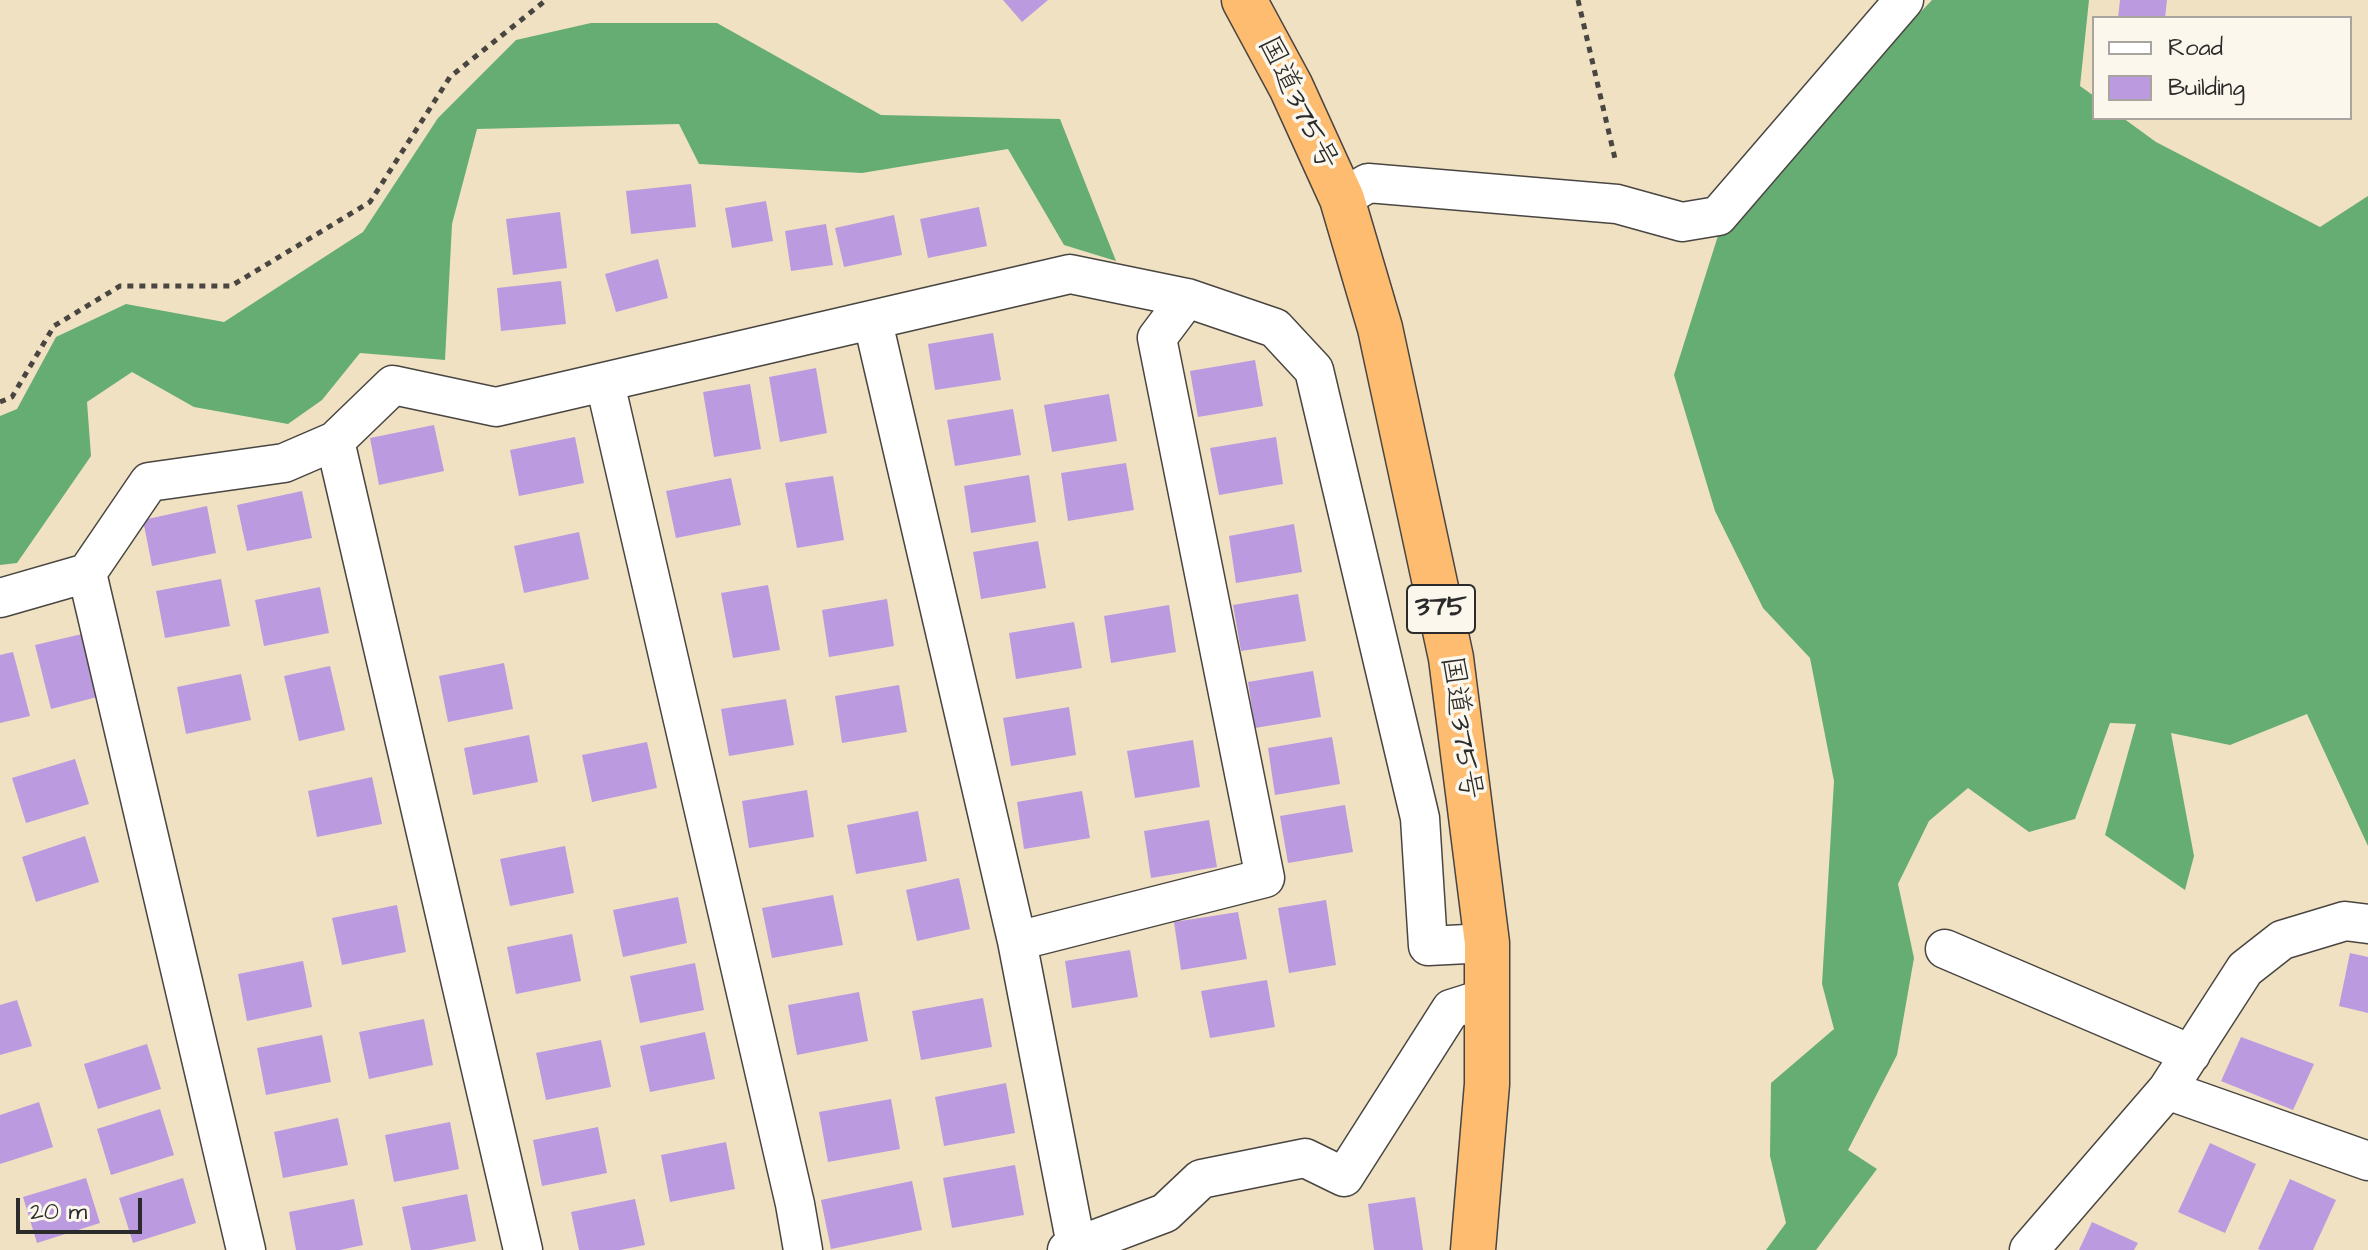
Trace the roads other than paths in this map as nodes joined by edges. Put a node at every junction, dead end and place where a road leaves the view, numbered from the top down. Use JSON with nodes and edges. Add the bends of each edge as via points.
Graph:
{"nodes":[{"id":1,"x":1244,"y":0,"type":"edge"},
{"id":2,"x":1904,"y":0,"type":"edge"},
{"id":3,"x":1342,"y":199,"type":"junction"},
{"id":4,"x":1187,"y":298,"type":"junction"},
{"id":5,"x":873,"y":322,"type":"junction"},
{"id":6,"x":605,"y":383,"type":"junction"},
{"id":7,"x":335,"y":441,"type":"junction"},
{"id":8,"x":87,"y":573,"type":"junction"},
{"id":9,"x":0,"y":598,"type":"edge"},
{"id":10,"x":2368,"y":924,"type":"edge"},
{"id":11,"x":1017,"y":941,"type":"junction"},
{"id":12,"x":1487,"y":943,"type":"junction"},
{"id":13,"x":1945,"y":949,"type":"dead end"},
{"id":14,"x":1486,"y":998,"type":"junction"},
{"id":15,"x":2191,"y":1054,"type":"junction"},
{"id":16,"x":2167,"y":1090,"type":"junction"},
{"id":17,"x":2368,"y":1161,"type":"edge"},
{"id":18,"x":1074,"y":1249,"type":"edge"},
{"id":19,"x":246,"y":1250,"type":"edge"},
{"id":20,"x":523,"y":1250,"type":"edge"},
{"id":21,"x":803,"y":1250,"type":"edge"},
{"id":22,"x":1473,"y":1250,"type":"edge"},
{"id":23,"x":2029,"y":1250,"type":"edge"}],
"edges":[{"from":1,"to":3,"type":"highway","name":"国道375号","number":"375"},
{"from":2,"to":3,"type":"street","via":[[1718,216],[1682,222],[1617,204],[1368,183]]},
{"from":3,"to":12,"type":"highway","name":"国道375号","number":"375","via":[[1380,328],[1451,658]]},
{"from":4,"to":5,"type":"street","via":[[1070,274]]},
{"from":4,"to":11,"type":"street","via":[[1157,338],[1265,878]]},
{"from":4,"to":12,"type":"street","via":[[1275,328],[1314,370],[1420,818],[1428,946]]},
{"from":5,"to":6,"type":"street"},
{"from":5,"to":11,"type":"street"},
{"from":6,"to":7,"type":"street","via":[[496,407],[393,385]]},
{"from":6,"to":21,"type":"street"},
{"from":7,"to":8,"type":"street","via":[[284,463],[149,482]]},
{"from":7,"to":20,"type":"street"},
{"from":8,"to":9,"type":"street"},
{"from":8,"to":19,"type":"street"},
{"from":10,"to":15,"type":"street","via":[[2345,921],[2282,940],[2245,969]]},
{"from":11,"to":18,"type":"street"},
{"from":12,"to":14,"type":"highway","name":"国道375号","number":"375"},
{"from":13,"to":15,"type":"street"},
{"from":14,"to":18,"type":"street","via":[[1451,1009],[1344,1177],[1305,1158],[1201,1179],[1165,1213]]},
{"from":14,"to":22,"type":"highway","name":"国道375号","number":"375","via":[[1487,1084]]},
{"from":15,"to":16,"type":"street"},
{"from":16,"to":17,"type":"street"},
{"from":16,"to":23,"type":"street"}]}
